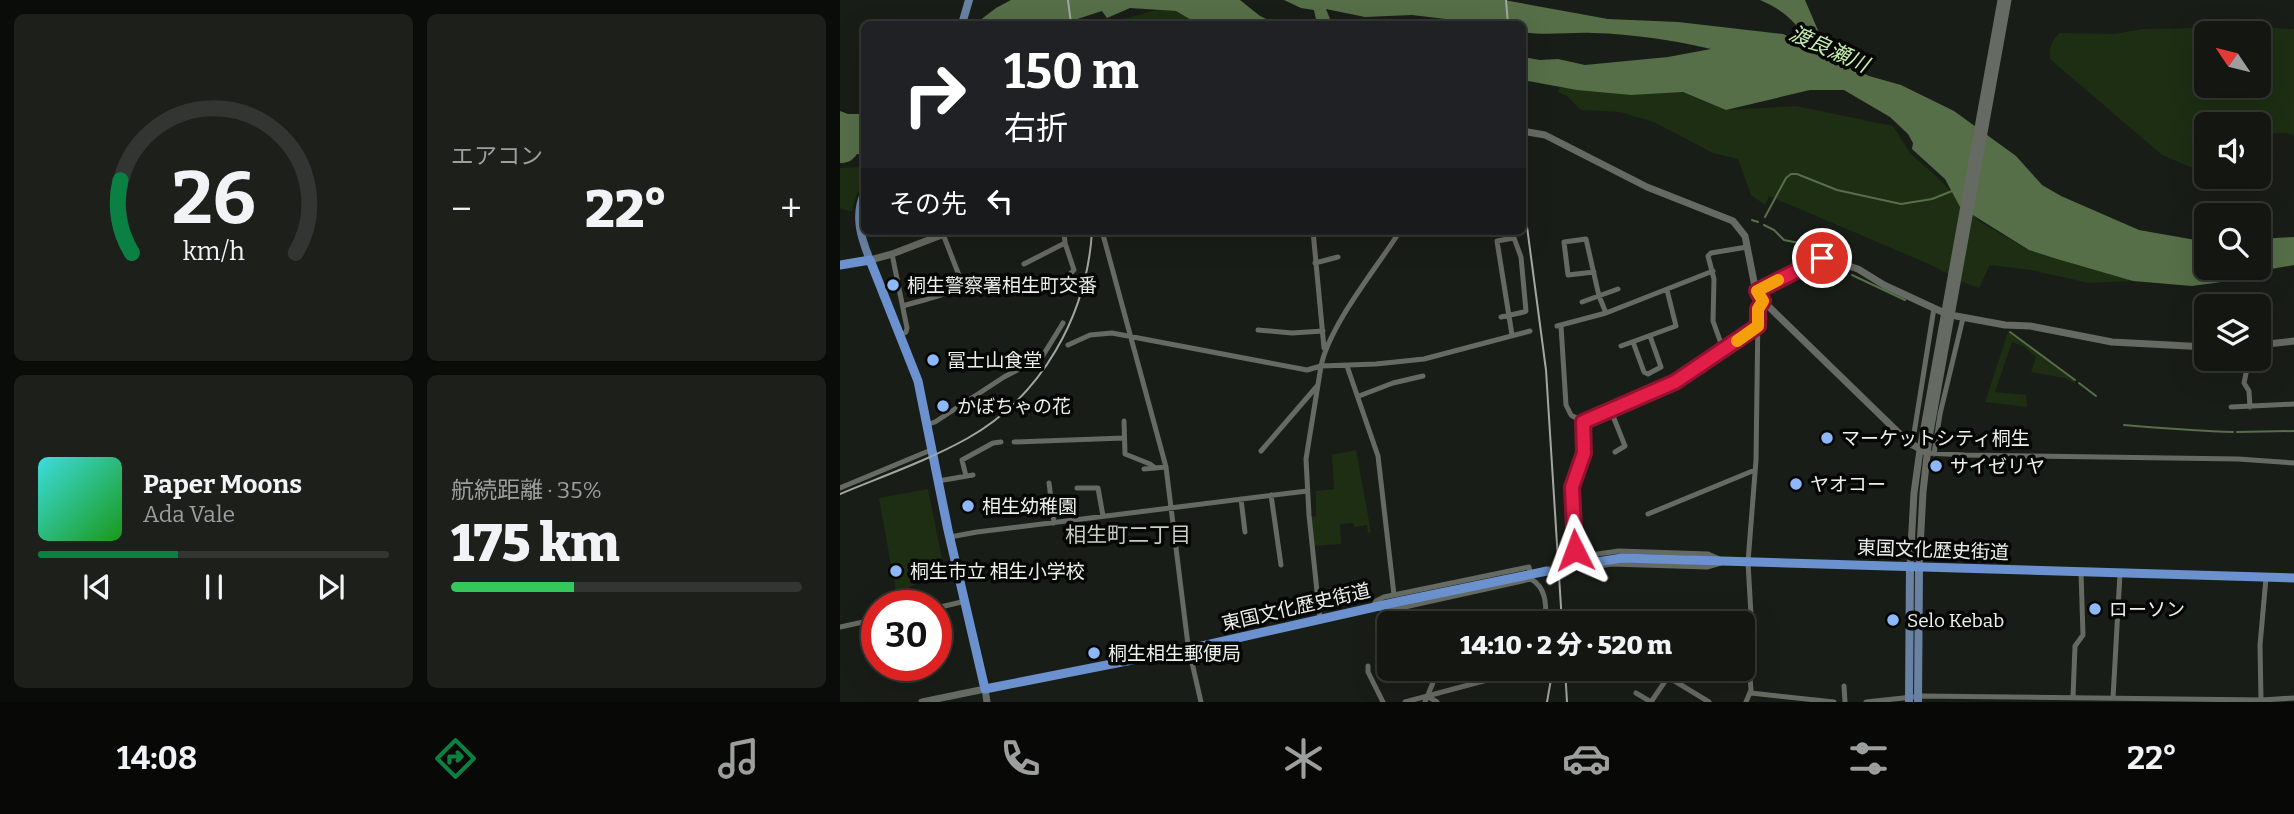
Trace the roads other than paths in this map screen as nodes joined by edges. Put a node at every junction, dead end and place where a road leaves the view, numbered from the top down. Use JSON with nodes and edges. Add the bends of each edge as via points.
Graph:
{"nodes":[{"id":1,"x":969,"y":0,"type":"edge"},
{"id":2,"x":2001,"y":0,"type":"edge"},
{"id":3,"x":2008,"y":0,"type":"edge"},
{"id":4,"x":963,"y":21,"type":"edge"},
{"id":5,"x":1526,"y":132,"type":"edge"},
{"id":6,"x":861,"y":202,"type":"edge"},
{"id":7,"x":861,"y":230,"type":"edge"},
{"id":8,"x":863,"y":235,"type":"edge"},
{"id":9,"x":940,"y":235,"type":"edge"},
{"id":10,"x":943,"y":235,"type":"edge"},
{"id":11,"x":1064,"y":235,"type":"edge"},
{"id":12,"x":1103,"y":235,"type":"edge"},
{"id":13,"x":1313,"y":235,"type":"edge"},
{"id":14,"x":1397,"y":235,"type":"edge"},
{"id":15,"x":1065,"y":243,"type":"junction"},
{"id":16,"x":1748,"y":247,"type":"junction"},
{"id":17,"x":892,"y":254,"type":"junction"},
{"id":18,"x":1338,"y":257,"type":"dead end"},
{"id":19,"x":870,"y":260,"type":"junction"},
{"id":20,"x":1315,"y":263,"type":"junction"},
{"id":21,"x":1024,"y":264,"type":"dead end"},
{"id":22,"x":840,"y":265,"type":"edge"},
{"id":23,"x":1713,"y":271,"type":"junction"},
{"id":24,"x":1594,"y":272,"type":"junction"},
{"id":25,"x":1066,"y":278,"type":"dead end"},
{"id":26,"x":1618,"y":289,"type":"dead end"},
{"id":27,"x":1667,"y":290,"type":"junction"},
{"id":28,"x":1757,"y":291,"type":"junction"},
{"id":29,"x":1599,"y":296,"type":"junction"},
{"id":30,"x":1763,"y":301,"type":"junction"},
{"id":31,"x":1582,"y":302,"type":"dead end"},
{"id":32,"x":1950,"y":302,"type":"junction"},
{"id":33,"x":903,"y":306,"type":"junction"},
{"id":34,"x":1937,"y":309,"type":"joint"},
{"id":35,"x":1606,"y":313,"type":"junction"},
{"id":36,"x":1505,"y":317,"type":"junction"},
{"id":37,"x":1959,"y":317,"type":"joint"},
{"id":38,"x":1063,"y":323,"type":"dead end"},
{"id":39,"x":1758,"y":326,"type":"junction"},
{"id":40,"x":1258,"y":330,"type":"dead end"},
{"id":41,"x":1323,"y":331,"type":"junction"},
{"id":42,"x":1530,"y":331,"type":"dead end"},
{"id":43,"x":900,"y":334,"type":"junction"},
{"id":44,"x":1129,"y":335,"type":"junction"},
{"id":45,"x":1513,"y":335,"type":"junction"},
{"id":46,"x":1650,"y":336,"type":"junction"},
{"id":47,"x":2294,"y":341,"type":"edge"},
{"id":48,"x":1633,"y":342,"type":"junction"},
{"id":49,"x":2271,"y":344,"type":"edge"},
{"id":50,"x":1068,"y":345,"type":"dead end"},
{"id":51,"x":1621,"y":346,"type":"dead end"},
{"id":52,"x":2194,"y":346,"type":"edge"},
{"id":53,"x":1723,"y":349,"type":"junction"},
{"id":54,"x":1324,"y":352,"type":"junction"},
{"id":55,"x":1321,"y":366,"type":"junction"},
{"id":56,"x":1348,"y":366,"type":"junction"},
{"id":57,"x":2246,"y":371,"type":"edge"},
{"id":58,"x":1423,"y":376,"type":"dead end"},
{"id":59,"x":1319,"y":384,"type":"junction"},
{"id":60,"x":1359,"y":396,"type":"junction"},
{"id":61,"x":2294,"y":404,"type":"edge"},
{"id":62,"x":2231,"y":407,"type":"dead end"},
{"id":63,"x":2250,"y":407,"type":"junction"},
{"id":64,"x":1611,"y":411,"type":"junction"},
{"id":65,"x":1124,"y":421,"type":"dead end"},
{"id":66,"x":1583,"y":422,"type":"junction"},
{"id":67,"x":926,"y":425,"type":"junction"},
{"id":68,"x":1124,"y":439,"type":"junction"},
{"id":69,"x":1000,"y":442,"type":"dead end"},
{"id":70,"x":1014,"y":442,"type":"dead end"},
{"id":71,"x":931,"y":450,"type":"junction"},
{"id":72,"x":1261,"y":451,"type":"dead end"},
{"id":73,"x":1923,"y":451,"type":"junction"},
{"id":74,"x":1615,"y":452,"type":"dead end"},
{"id":75,"x":2294,"y":463,"type":"edge"},
{"id":76,"x":1166,"y":467,"type":"junction"},
{"id":77,"x":1155,"y":468,"type":"junction"},
{"id":78,"x":1144,"y":469,"type":"dead end"},
{"id":79,"x":1755,"y":470,"type":"junction"},
{"id":80,"x":938,"y":481,"type":"junction"},
{"id":81,"x":1049,"y":483,"type":"dead end"},
{"id":82,"x":841,"y":487,"type":"edge"},
{"id":83,"x":1077,"y":488,"type":"dead end"},
{"id":84,"x":1307,"y":491,"type":"junction"},
{"id":85,"x":1271,"y":495,"type":"junction"},
{"id":86,"x":1241,"y":499,"type":"junction"},
{"id":87,"x":1171,"y":508,"type":"junction"},
{"id":88,"x":1648,"y":514,"type":"dead end"},
{"id":89,"x":1103,"y":516,"type":"junction"},
{"id":90,"x":1054,"y":523,"type":"junction"},
{"id":91,"x":1245,"y":532,"type":"dead end"},
{"id":92,"x":950,"y":537,"type":"junction"},
{"id":93,"x":1587,"y":556,"type":"junction"},
{"id":94,"x":1724,"y":562,"type":"junction"},
{"id":95,"x":1748,"y":562,"type":"junction"},
{"id":96,"x":1281,"y":565,"type":"dead end"},
{"id":97,"x":1572,"y":566,"type":"tunnel mouth"},
{"id":98,"x":1915,"y":567,"type":"junction"},
{"id":99,"x":1547,"y":571,"type":"tunnel mouth"},
{"id":100,"x":2081,"y":572,"type":"junction"},
{"id":101,"x":2120,"y":573,"type":"junction"},
{"id":102,"x":2266,"y":578,"type":"junction"},
{"id":103,"x":2294,"y":578,"type":"edge"},
{"id":104,"x":1531,"y":579,"type":"junction"},
{"id":105,"x":1394,"y":595,"type":"junction"},
{"id":106,"x":966,"y":601,"type":"junction"},
{"id":107,"x":952,"y":604,"type":"edge"},
{"id":108,"x":1374,"y":608,"type":"junction"},
{"id":109,"x":1545,"y":611,"type":"edge"},
{"id":110,"x":1320,"y":620,"type":"junction"},
{"id":111,"x":861,"y":623,"type":"edge"},
{"id":112,"x":840,"y":627,"type":"edge"},
{"id":113,"x":1189,"y":649,"type":"junction"},
{"id":114,"x":1368,"y":666,"type":"dead end"},
{"id":115,"x":1434,"y":681,"type":"edge"},
{"id":116,"x":1487,"y":681,"type":"edge"},
{"id":117,"x":1844,"y":686,"type":"dead end"},
{"id":118,"x":985,"y":689,"type":"junction"},
{"id":119,"x":1636,"y":693,"type":"dead end"},
{"id":120,"x":1751,"y":693,"type":"junction"},
{"id":121,"x":2073,"y":697,"type":"junction"},
{"id":122,"x":2112,"y":698,"type":"junction"},
{"id":123,"x":2294,"y":698,"type":"edge"},
{"id":124,"x":1426,"y":699,"type":"edge"},
{"id":125,"x":1914,"y":699,"type":"edge"},
{"id":126,"x":2155,"y":700,"type":"edge"},
{"id":127,"x":2261,"y":701,"type":"edge"},
{"id":128,"x":922,"y":702,"type":"edge"},
{"id":129,"x":987,"y":702,"type":"edge"},
{"id":130,"x":1201,"y":702,"type":"edge"},
{"id":131,"x":1383,"y":702,"type":"edge"},
{"id":132,"x":1405,"y":702,"type":"edge"},
{"id":133,"x":1437,"y":702,"type":"edge"},
{"id":134,"x":1651,"y":702,"type":"edge"},
{"id":135,"x":1709,"y":702,"type":"edge"},
{"id":136,"x":1746,"y":702,"type":"edge"},
{"id":137,"x":1834,"y":702,"type":"edge"},
{"id":138,"x":1845,"y":702,"type":"edge"},
{"id":139,"x":1866,"y":702,"type":"edge"}],
"edges":[{"from":1,"to":4,"type":"main road"},
{"from":2,"to":32,"type":"street"},
{"from":3,"to":32,"type":"street"},
{"from":5,"to":16,"type":"street","via":[[1545,135],[1647,187],[1731,219],[1743,232]]},
{"from":6,"to":7,"type":"main road"},
{"from":8,"to":19,"type":"main road"},
{"from":9,"to":17,"type":"street"},
{"from":10,"to":33,"type":"street","via":[[961,287]]},
{"from":11,"to":15,"type":"street"},
{"from":12,"to":44,"type":"street"},
{"from":13,"to":20,"type":"street"},
{"from":14,"to":54,"type":"street"},
{"from":15,"to":21,"type":"street"},
{"from":15,"to":25,"type":"street","via":[[1074,270]]},
{"from":16,"to":23,"type":"street","via":[[1710,254]]},
{"from":16,"to":28,"type":"street"},
{"from":17,"to":19,"type":"street"},
{"from":17,"to":33,"type":"street"},
{"from":18,"to":20,"type":"street"},
{"from":19,"to":22,"type":"highway"},
{"from":19,"to":43,"type":"highway"},
{"from":20,"to":41,"type":"street"},
{"from":23,"to":27,"type":"street"},
{"from":23,"to":53,"type":"street","via":[[1713,321]]},
{"from":24,"to":24,"type":"street","via":[[1568,275],[1564,242],[1586,239]]},
{"from":24,"to":29,"type":"street"},
{"from":26,"to":29,"type":"street"},
{"from":27,"to":35,"type":"street"},
{"from":27,"to":46,"type":"street","via":[[1677,324]]},
{"from":28,"to":30,"type":"street"},
{"from":28,"to":34,"type":"street","via":[[1824,258],[1853,267]]},
{"from":29,"to":31,"type":"street"},
{"from":29,"to":35,"type":"street"},
{"from":30,"to":39,"type":"street"},
{"from":30,"to":73,"type":"street"},
{"from":32,"to":73,"type":"street"},
{"from":33,"to":43,"type":"street","via":[[907,328]]},
{"from":34,"to":73,"type":"street"},
{"from":35,"to":66,"type":"street","via":[[1559,326],[1566,405],[1573,417]]},
{"from":36,"to":36,"type":"street","via":[[1497,241],[1514,238],[1521,257],[1526,310]]},
{"from":36,"to":45,"type":"street"},
{"from":37,"to":52,"type":"street","via":[[2112,342]]},
{"from":37,"to":73,"type":"street","via":[[1942,405]]},
{"from":38,"to":67,"type":"street","via":[[1042,358]]},
{"from":39,"to":53,"type":"street"},
{"from":39,"to":79,"type":"street"},
{"from":40,"to":41,"type":"street"},
{"from":41,"to":54,"type":"street"},
{"from":42,"to":45,"type":"street"},
{"from":43,"to":67,"type":"highway","via":[[915,369]]},
{"from":44,"to":50,"type":"street","via":[[1097,334]]},
{"from":44,"to":55,"type":"street","via":[[1299,369]]},
{"from":44,"to":76,"type":"street"},
{"from":45,"to":56,"type":"street","via":[[1424,359]]},
{"from":46,"to":48,"type":"street"},
{"from":46,"to":48,"type":"street","via":[[1661,367],[1648,374]]},
{"from":47,"to":49,"type":"street"},
{"from":48,"to":51,"type":"street"},
{"from":53,"to":64,"type":"street","via":[[1675,382]]},
{"from":54,"to":55,"type":"street"},
{"from":55,"to":56,"type":"street"},
{"from":55,"to":59,"type":"street"},
{"from":56,"to":60,"type":"street"},
{"from":57,"to":63,"type":"street","via":[[2244,383]]},
{"from":58,"to":60,"type":"street"},
{"from":59,"to":72,"type":"street"},
{"from":59,"to":84,"type":"street","via":[[1306,456]]},
{"from":60,"to":105,"type":"street","via":[[1378,456]]},
{"from":61,"to":63,"type":"street"},
{"from":62,"to":63,"type":"street"},
{"from":64,"to":66,"type":"street"},
{"from":64,"to":74,"type":"street","via":[[1625,446]]},
{"from":65,"to":68,"type":"street"},
{"from":66,"to":93,"type":"street","via":[[1584,453],[1572,487],[1576,557]]},
{"from":67,"to":71,"type":"highway"},
{"from":68,"to":70,"type":"street"},
{"from":68,"to":77,"type":"street","via":[[1125,454]]},
{"from":69,"to":80,"type":"street","via":[[962,460],[970,475]]},
{"from":71,"to":80,"type":"highway"},
{"from":71,"to":82,"type":"street"},
{"from":73,"to":75,"type":"street"},
{"from":73,"to":98,"type":"street"},
{"from":76,"to":77,"type":"street"},
{"from":76,"to":87,"type":"street"},
{"from":77,"to":78,"type":"street"},
{"from":79,"to":88,"type":"street"},
{"from":79,"to":95,"type":"street"},
{"from":80,"to":92,"type":"highway"},
{"from":81,"to":90,"type":"street"},
{"from":83,"to":89,"type":"street","via":[[1098,488]]},
{"from":84,"to":85,"type":"street"},
{"from":84,"to":110,"type":"street"},
{"from":85,"to":86,"type":"street"},
{"from":85,"to":96,"type":"street"},
{"from":86,"to":87,"type":"street"},
{"from":86,"to":91,"type":"street"},
{"from":87,"to":89,"type":"street"},
{"from":87,"to":113,"type":"street"},
{"from":89,"to":90,"type":"street"},
{"from":90,"to":92,"type":"street"},
{"from":92,"to":106,"type":"highway"},
{"from":93,"to":94,"type":"street","via":[[1619,551],[1708,554]]},
{"from":93,"to":94,"type":"street","via":[[1589,567],[1707,567]]},
{"from":94,"to":95,"type":"highway","name":"東国文化歴史街道"},
{"from":94,"to":97,"type":"highway","name":"東国文化歴史街道","via":[[1622,558]]},
{"from":95,"to":98,"type":"highway","name":"東国文化歴史街道"},
{"from":95,"to":120,"type":"street"},
{"from":98,"to":100,"type":"highway","name":"東国文化歴史街道"},
{"from":98,"to":125,"type":"main road"},
{"from":99,"to":108,"type":"highway","name":"東国文化歴史街道"},
{"from":100,"to":101,"type":"highway","name":"東国文化歴史街道"},
{"from":100,"to":121,"type":"street","via":[[2083,635],[2075,646]]},
{"from":101,"to":102,"type":"highway","name":"東国文化歴史街道"},
{"from":101,"to":122,"type":"street"},
{"from":102,"to":103,"type":"highway","name":"東国文化歴史街道"},
{"from":102,"to":127,"type":"street"},
{"from":104,"to":105,"type":"street","via":[[1529,566]]},
{"from":104,"to":108,"type":"street","via":[[1417,605],[1383,611]]},
{"from":104,"to":109,"type":"street","via":[[1544,593]]},
{"from":105,"to":108,"type":"street","via":[[1380,598]]},
{"from":106,"to":107,"type":"street"},
{"from":106,"to":118,"type":"highway"},
{"from":108,"to":110,"type":"highway","name":"東国文化歴史街道"},
{"from":110,"to":113,"type":"highway","name":"東国文化歴史街道"},
{"from":111,"to":112,"type":"street"},
{"from":113,"to":118,"type":"highway","name":"東国文化歴史街道"},
{"from":113,"to":130,"type":"street"},
{"from":114,"to":131,"type":"street"},
{"from":115,"to":124,"type":"street"},
{"from":116,"to":124,"type":"street"},
{"from":117,"to":138,"type":"street"},
{"from":118,"to":128,"type":"street"},
{"from":118,"to":129,"type":"street"},
{"from":119,"to":134,"type":"street"},
{"from":120,"to":136,"type":"street"},
{"from":120,"to":137,"type":"street"},
{"from":121,"to":122,"type":"street"},
{"from":121,"to":125,"type":"street"},
{"from":122,"to":126,"type":"street"},
{"from":123,"to":127,"type":"street"},
{"from":124,"to":132,"type":"street"},
{"from":124,"to":133,"type":"street"},
{"from":125,"to":139,"type":"street"},
{"from":126,"to":127,"type":"street"},
{"from":134,"to":135,"type":"street","via":[[1668,677]]}]}
